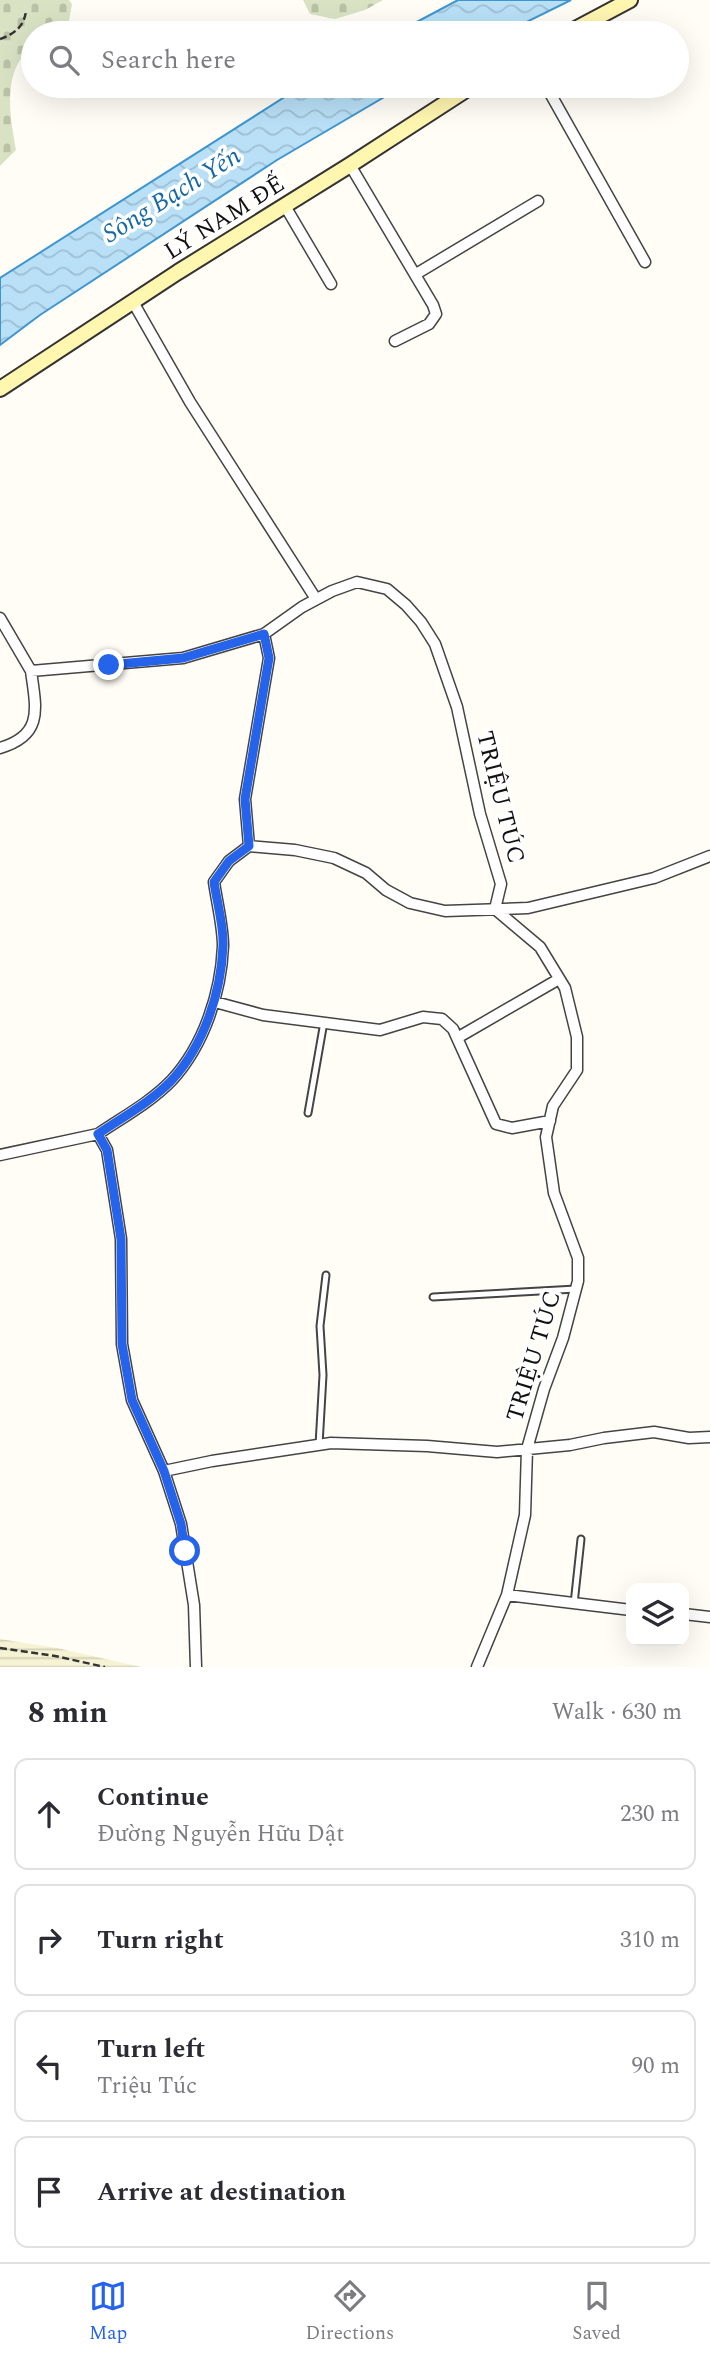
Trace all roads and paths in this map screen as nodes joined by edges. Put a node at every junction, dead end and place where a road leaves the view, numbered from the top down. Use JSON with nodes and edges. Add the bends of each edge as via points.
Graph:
{"nodes":[{"id":1,"x":630,"y":0,"type":"edge"},
{"id":2,"x":26,"y":11,"type":"dead end"},
{"id":3,"x":24,"y":21,"type":"edge"},
{"id":4,"x":591,"y":21,"type":"edge"},
{"id":5,"x":21,"y":26,"type":"edge"},
{"id":6,"x":0,"y":39,"type":"edge"},
{"id":7,"x":454,"y":98,"type":"edge"},
{"id":8,"x":553,"y":98,"type":"edge"},
{"id":9,"x":351,"y":165,"type":"junction"},
{"id":10,"x":538,"y":201,"type":"dead end"},
{"id":11,"x":285,"y":206,"type":"junction"},
{"id":12,"x":645,"y":262,"type":"dead end"},
{"id":13,"x":416,"y":274,"type":"junction"},
{"id":14,"x":331,"y":284,"type":"dead end"},
{"id":15,"x":133,"y":302,"type":"junction"},
{"id":16,"x":395,"y":341,"type":"dead end"},
{"id":17,"x":0,"y":389,"type":"edge"},
{"id":18,"x":316,"y":600,"type":"junction"},
{"id":19,"x":0,"y":618,"type":"edge"},
{"id":20,"x":264,"y":634,"type":"junction"},
{"id":21,"x":32,"y":671,"type":"junction"},
{"id":22,"x":0,"y":748,"type":"edge"},
{"id":23,"x":249,"y":846,"type":"junction"},
{"id":24,"x":710,"y":856,"type":"edge"},
{"id":25,"x":495,"y":909,"type":"junction"},
{"id":26,"x":559,"y":979,"type":"junction"},
{"id":27,"x":215,"y":1002,"type":"junction"},
{"id":28,"x":324,"y":1021,"type":"junction"},
{"id":29,"x":457,"y":1038,"type":"junction"},
{"id":30,"x":308,"y":1112,"type":"dead end"},
{"id":31,"x":550,"y":1121,"type":"junction"},
{"id":32,"x":98,"y":1134,"type":"junction"},
{"id":33,"x":0,"y":1154,"type":"edge"},
{"id":34,"x":326,"y":1275,"type":"dead end"},
{"id":35,"x":576,"y":1289,"type":"junction"},
{"id":36,"x":433,"y":1297,"type":"dead end"},
{"id":37,"x":710,"y":1437,"type":"edge"},
{"id":38,"x":319,"y":1445,"type":"junction"},
{"id":39,"x":527,"y":1449,"type":"junction"},
{"id":40,"x":164,"y":1471,"type":"junction"},
{"id":41,"x":581,"y":1539,"type":"dead end"},
{"id":42,"x":507,"y":1595,"type":"junction"},
{"id":43,"x":574,"y":1604,"type":"junction"},
{"id":44,"x":626,"y":1609,"type":"edge"},
{"id":45,"x":689,"y":1614,"type":"edge"},
{"id":46,"x":710,"y":1616,"type":"edge"},
{"id":47,"x":0,"y":1648,"type":"edge"},
{"id":48,"x":104,"y":1667,"type":"edge"},
{"id":49,"x":196,"y":1667,"type":"edge"},
{"id":50,"x":477,"y":1667,"type":"edge"}],
"edges":[{"from":1,"to":4,"type":"street"},
{"from":2,"to":3,"type":"path"},
{"from":5,"to":6,"type":"path"},
{"from":7,"to":9,"type":"street","name":"LÝ NAM ĐẾ"},
{"from":8,"to":12,"type":"street"},
{"from":9,"to":11,"type":"street","name":"LÝ NAM ĐẾ"},
{"from":9,"to":13,"type":"street"},
{"from":10,"to":13,"type":"street"},
{"from":11,"to":14,"type":"street"},
{"from":11,"to":15,"type":"street","name":"LÝ NAM ĐẾ"},
{"from":13,"to":16,"type":"street","via":[[436,314]]},
{"from":15,"to":17,"type":"street","name":"LÝ NAM ĐẾ"},
{"from":15,"to":18,"type":"street","via":[[190,402]]},
{"from":18,"to":20,"type":"street","name":"TRIỆU TÚC"},
{"from":18,"to":25,"type":"street","name":"TRIỆU TÚC","via":[[357,582],[387,589],[406,604],[435,644],[457,707],[480,814],[499,871]]},
{"from":19,"to":21,"type":"street"},
{"from":20,"to":21,"type":"street","name":"TRIỆU TÚC","via":[[183,658]]},
{"from":20,"to":23,"type":"street","via":[[269,658],[245,799]]},
{"from":21,"to":22,"type":"street","via":[[36,708],[32,727],[16,743]]},
{"from":23,"to":25,"type":"street","via":[[334,858],[410,903],[445,911]]},
{"from":23,"to":27,"type":"street","via":[[229,861],[214,882],[223,945]]},
{"from":24,"to":25,"type":"street","via":[[654,878],[593,894],[528,908]]},
{"from":25,"to":26,"type":"street","name":"TRIỆU TÚC","via":[[540,947]]},
{"from":26,"to":29,"type":"street"},
{"from":26,"to":31,"type":"street","name":"TRIỆU TÚC","via":[[577,1037],[577,1070],[554,1105]]},
{"from":27,"to":28,"type":"street","via":[[263,1014]]},
{"from":27,"to":32,"type":"street","via":[[172,1079]]},
{"from":28,"to":29,"type":"street","via":[[380,1030],[423,1017],[442,1019]]},
{"from":28,"to":30,"type":"lane"},
{"from":29,"to":31,"type":"street","via":[[496,1124],[512,1128]]},
{"from":31,"to":35,"type":"street","name":"TRIỆU TÚC","via":[[546,1137],[554,1193],[578,1258]]},
{"from":32,"to":33,"type":"street"},
{"from":32,"to":40,"type":"street","via":[[107,1150],[121,1239],[122,1344],[132,1400]]},
{"from":34,"to":38,"type":"lane","via":[[320,1317]]},
{"from":35,"to":36,"type":"lane"},
{"from":35,"to":39,"type":"street","name":"TRIỆU TÚC"},
{"from":37,"to":39,"type":"street","via":[[653,1432]]},
{"from":38,"to":39,"type":"street","via":[[497,1452]]},
{"from":38,"to":40,"type":"street"},
{"from":39,"to":42,"type":"street","name":"TRIỆU TÚC","via":[[525,1515]]},
{"from":40,"to":49,"type":"street","via":[[181,1524],[194,1605]]},
{"from":41,"to":43,"type":"lane"},
{"from":42,"to":43,"type":"street"},
{"from":42,"to":50,"type":"street","name":"TRIỆU TÚC"},
{"from":43,"to":44,"type":"street"},
{"from":45,"to":46,"type":"street"},
{"from":47,"to":48,"type":"path"}]}
